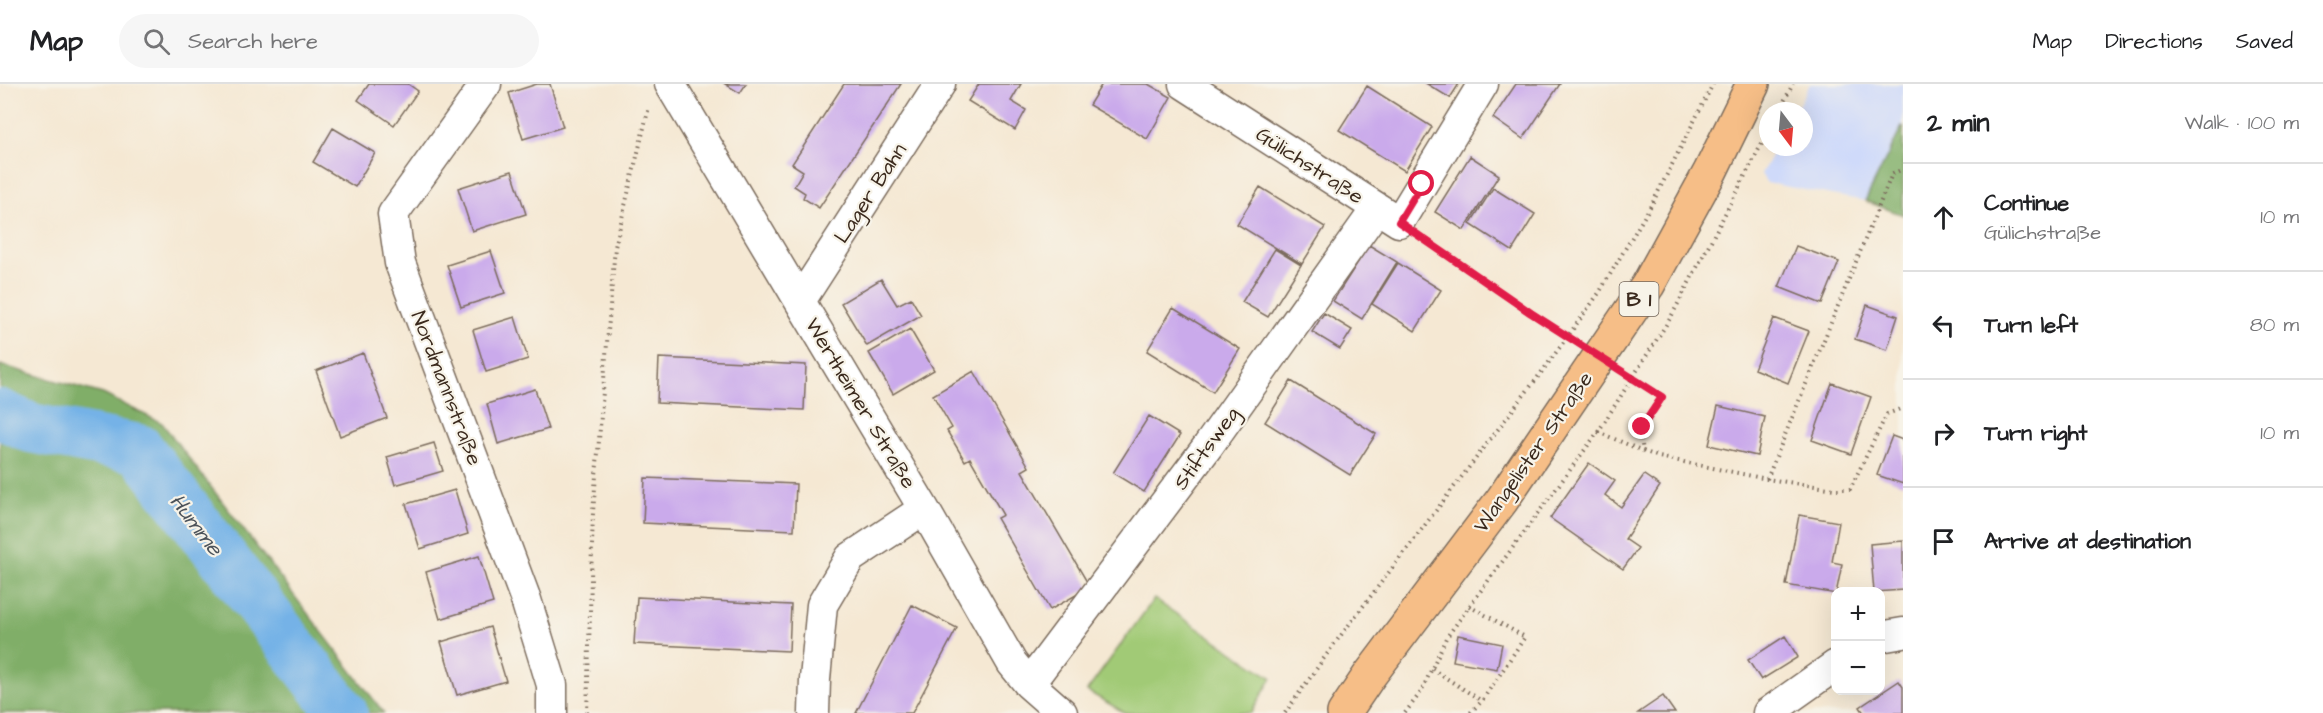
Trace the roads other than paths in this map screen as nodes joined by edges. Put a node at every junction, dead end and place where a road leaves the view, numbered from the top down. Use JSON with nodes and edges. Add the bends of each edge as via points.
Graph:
{"nodes":[{"id":1,"x":486,"y":84,"type":"edge"},
{"id":2,"x":940,"y":84,"type":"edge"},
{"id":3,"x":1184,"y":84,"type":"edge"},
{"id":4,"x":1483,"y":84,"type":"edge"},
{"id":5,"x":1753,"y":84,"type":"edge"},
{"id":6,"x":661,"y":90,"type":"edge"},
{"id":7,"x":1388,"y":215,"type":"junction"},
{"id":8,"x":800,"y":301,"type":"junction"},
{"id":9,"x":924,"y":509,"type":"junction"},
{"id":10,"x":1903,"y":633,"type":"edge"},
{"id":11,"x":1885,"y":636,"type":"edge"},
{"id":12,"x":1831,"y":669,"type":"edge"},
{"id":13,"x":1029,"y":684,"type":"junction"},
{"id":14,"x":552,"y":713,"type":"edge"},
{"id":15,"x":814,"y":713,"type":"edge"},
{"id":16,"x":1062,"y":713,"type":"edge"},
{"id":17,"x":1344,"y":713,"type":"edge"},
{"id":18,"x":1768,"y":713,"type":"edge"}],
"edges":[{"from":1,"to":14,"type":"street","name":"Nordmannstraße","via":[[393,214],[400,263],[526,600],[552,685]]},
{"from":2,"to":8,"type":"street","name":"Lager Bahn"},
{"from":3,"to":7,"type":"street","name":"Gülichstraße"},
{"from":4,"to":7,"type":"street","via":[[1422,184]]},
{"from":5,"to":17,"type":"main road","name":"Wangelister Straße","number":"B 1","via":[[1648,285],[1502,500]]},
{"from":6,"to":8,"type":"street","name":"Wertheimer Straße"},
{"from":7,"to":13,"type":"street","name":"Stiftsweg"},
{"from":8,"to":9,"type":"street","name":"Wertheimer Straße"},
{"from":9,"to":13,"type":"street","name":"Wertheimer Straße","via":[[1012,663]]},
{"from":9,"to":15,"type":"street","via":[[850,558],[822,605]]},
{"from":10,"to":11,"type":"street"},
{"from":12,"to":18,"type":"street"},
{"from":13,"to":16,"type":"street","name":"Wertheimer Straße"}]}
